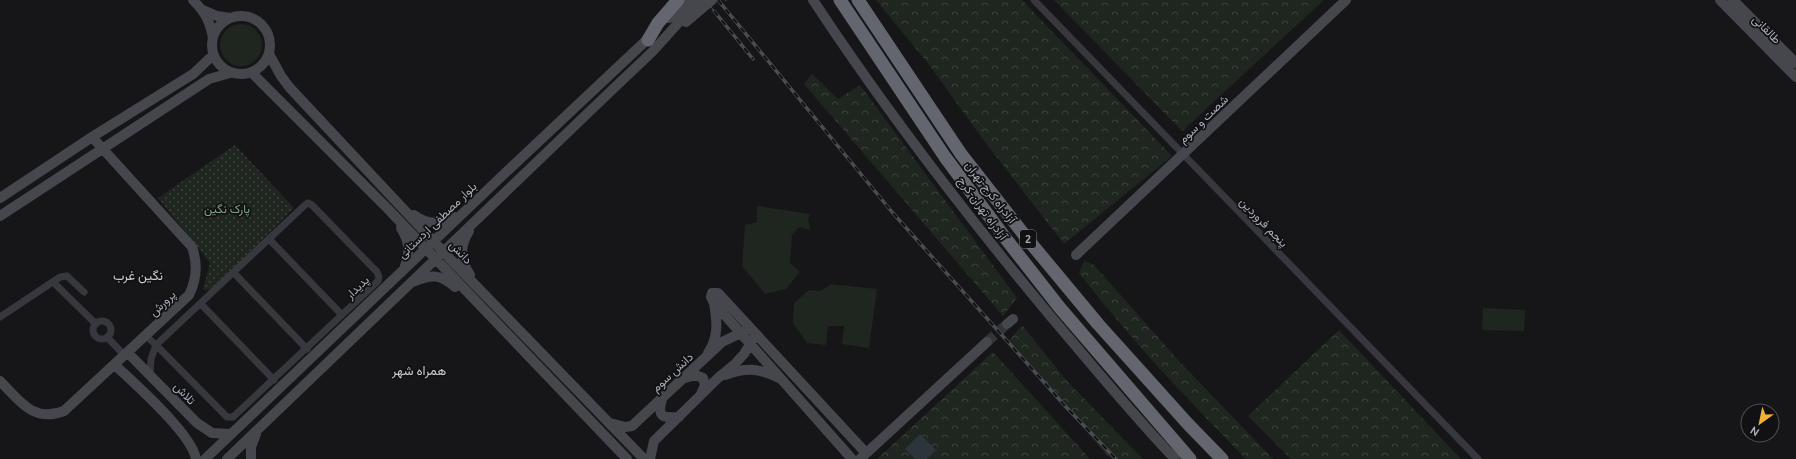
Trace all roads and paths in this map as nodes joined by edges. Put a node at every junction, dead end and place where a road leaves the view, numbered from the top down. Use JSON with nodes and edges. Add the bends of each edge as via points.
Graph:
{"nodes":[{"id":1,"x":193,"y":0,"type":"edge"},
{"id":2,"x":678,"y":0,"type":"edge"},
{"id":3,"x":688,"y":0,"type":"edge"},
{"id":4,"x":699,"y":0,"type":"edge"},
{"id":5,"x":712,"y":0,"type":"edge"},
{"id":6,"x":813,"y":0,"type":"edge"},
{"id":7,"x":840,"y":0,"type":"edge"},
{"id":8,"x":860,"y":0,"type":"edge"},
{"id":9,"x":1034,"y":0,"type":"edge"},
{"id":10,"x":1346,"y":0,"type":"edge"},
{"id":11,"x":1720,"y":0,"type":"edge"},
{"id":12,"x":1733,"y":0,"type":"edge"},
{"id":13,"x":203,"y":10,"type":"junction"},
{"id":14,"x":230,"y":18,"type":"junction"},
{"id":15,"x":672,"y":30,"type":"junction"},
{"id":16,"x":213,"y":38,"type":"junction"},
{"id":17,"x":648,"y":40,"type":"junction"},
{"id":18,"x":269,"y":54,"type":"junction"},
{"id":19,"x":213,"y":55,"type":"junction"},
{"id":20,"x":1796,"y":63,"type":"edge"},
{"id":21,"x":230,"y":72,"type":"junction"},
{"id":22,"x":252,"y":73,"type":"junction"},
{"id":23,"x":1796,"y":77,"type":"edge"},
{"id":24,"x":92,"y":137,"type":"junction"},
{"id":25,"x":102,"y":150,"type":"junction"},
{"id":26,"x":1184,"y":155,"type":"junction"},
{"id":27,"x":0,"y":198,"type":"edge"},
{"id":28,"x":387,"y":208,"type":"junction"},
{"id":29,"x":402,"y":208,"type":"junction"},
{"id":30,"x":465,"y":211,"type":"junction"},
{"id":31,"x":0,"y":216,"type":"edge"},
{"id":32,"x":477,"y":220,"type":"junction"},
{"id":33,"x":269,"y":239,"type":"junction"},
{"id":34,"x":430,"y":245,"type":"junction"},
{"id":35,"x":439,"y":255,"type":"junction"},
{"id":36,"x":1076,"y":255,"type":"dead end"},
{"id":37,"x":403,"y":271,"type":"junction"},
{"id":38,"x":234,"y":273,"type":"junction"},
{"id":39,"x":53,"y":282,"type":"junction"},
{"id":40,"x":410,"y":283,"type":"junction"},
{"id":41,"x":386,"y":288,"type":"junction"},
{"id":42,"x":84,"y":292,"type":"dead end"},
{"id":43,"x":482,"y":292,"type":"junction"},
{"id":44,"x":395,"y":297,"type":"junction"},
{"id":45,"x":474,"y":301,"type":"junction"},
{"id":46,"x":714,"y":303,"type":"junction"},
{"id":47,"x":201,"y":304,"type":"junction"},
{"id":48,"x":342,"y":315,"type":"junction"},
{"id":49,"x":0,"y":317,"type":"edge"},
{"id":50,"x":96,"y":324,"type":"junction"},
{"id":51,"x":753,"y":331,"type":"junction"},
{"id":52,"x":740,"y":333,"type":"junction"},
{"id":53,"x":146,"y":336,"type":"junction"},
{"id":54,"x":107,"y":337,"type":"junction"},
{"id":55,"x":987,"y":342,"type":"tunnel mouth"},
{"id":56,"x":750,"y":343,"type":"junction"},
{"id":57,"x":156,"y":345,"type":"junction"},
{"id":58,"x":307,"y":349,"type":"junction"},
{"id":59,"x":127,"y":354,"type":"junction"},
{"id":60,"x":702,"y":361,"type":"junction"},
{"id":61,"x":115,"y":365,"type":"junction"},
{"id":62,"x":150,"y":376,"type":"junction"},
{"id":63,"x":685,"y":378,"type":"junction"},
{"id":64,"x":718,"y":378,"type":"junction"},
{"id":65,"x":0,"y":380,"type":"edge"},
{"id":66,"x":274,"y":380,"type":"junction"},
{"id":67,"x":783,"y":380,"type":"junction"},
{"id":68,"x":158,"y":384,"type":"junction"},
{"id":69,"x":146,"y":394,"type":"junction"},
{"id":70,"x":700,"y":396,"type":"junction"},
{"id":71,"x":662,"y":399,"type":"junction"},
{"id":72,"x":679,"y":416,"type":"junction"},
{"id":73,"x":192,"y":419,"type":"junction"},
{"id":74,"x":610,"y":423,"type":"junction"},
{"id":75,"x":180,"y":430,"type":"junction"},
{"id":76,"x":257,"y":430,"type":"junction"},
{"id":77,"x":231,"y":434,"type":"junction"},
{"id":78,"x":863,"y":456,"type":"edge"},
{"id":79,"x":196,"y":459,"type":"edge"},
{"id":80,"x":205,"y":459,"type":"edge"},
{"id":81,"x":227,"y":459,"type":"edge"},
{"id":82,"x":251,"y":459,"type":"edge"},
{"id":83,"x":627,"y":459,"type":"edge"},
{"id":84,"x":644,"y":459,"type":"edge"},
{"id":85,"x":650,"y":459,"type":"edge"},
{"id":86,"x":852,"y":459,"type":"edge"},
{"id":87,"x":1175,"y":459,"type":"edge"},
{"id":88,"x":1190,"y":459,"type":"edge"},
{"id":89,"x":1222,"y":459,"type":"edge"},
{"id":90,"x":1478,"y":459,"type":"edge"}],
"edges":[{"from":1,"to":13,"type":"street"},
{"from":2,"to":17,"type":"highway","via":[[658,22]]},
{"from":3,"to":17,"type":"street","name":"بلوار مصطفی اردستانی"},
{"from":4,"to":15,"type":"street"},
{"from":5,"to":15,"type":"street","via":[[687,22]]},
{"from":6,"to":87,"type":"street","via":[[858,69],[1013,272],[1109,386]]},
{"from":7,"to":88,"type":"highway","name":"آزادراه تهران-کرج","number":"2","via":[[945,157],[1006,239],[1060,308]]},
{"from":8,"to":89,"type":"highway","name":"آزادراه کرج-تهران","number":"2","via":[[866,13],[961,154],[1029,241],[1103,330]]},
{"from":9,"to":26,"type":"street","name":"پنجم فروردین"},
{"from":10,"to":26,"type":"street","name":"شصت و سوم"},
{"from":11,"to":23,"type":"street","name":"طالقانی"},
{"from":12,"to":20,"type":"street","name":"طالقانی"},
{"from":13,"to":14,"type":"street"},
{"from":13,"to":16,"type":"street"},
{"from":14,"to":16,"type":"street","via":[[219,26]]},
{"from":14,"to":18,"type":"street","via":[[249,17],[261,24],[269,35]]},
{"from":15,"to":32,"type":"street"},
{"from":16,"to":19,"type":"street"},
{"from":17,"to":30,"type":"street","name":"بلوار مصطفی اردستانی"},
{"from":18,"to":22,"type":"street","via":[[263,65]]},
{"from":18,"to":29,"type":"street","name":"دانش","via":[[290,88]]},
{"from":19,"to":21,"type":"street","via":[[217,62]]},
{"from":19,"to":24,"type":"street","via":[[194,74]]},
{"from":21,"to":22,"type":"street","via":[[237,75]]},
{"from":21,"to":25,"type":"street","via":[[209,79]]},
{"from":22,"to":28,"type":"street","name":"دانش"},
{"from":24,"to":25,"type":"street","name":"پرورش"},
{"from":24,"to":27,"type":"street"},
{"from":25,"to":31,"type":"street"},
{"from":25,"to":53,"type":"street","name":"پرورش","via":[[160,210],[192,247],[196,257],[195,284],[189,295]]},
{"from":26,"to":36,"type":"street","name":"شصت و سوم"},
{"from":26,"to":90,"type":"street","name":"پنجم فروردین"},
{"from":28,"to":34,"type":"street","name":"دانش"},
{"from":28,"to":37,"type":"street","via":[[408,240],[408,256]]},
{"from":29,"to":30,"type":"street","via":[[422,221],[435,224],[445,222]]},
{"from":29,"to":34,"type":"street","name":"دانش"},
{"from":30,"to":34,"type":"street","name":"بلوار مصطفی اردستانی"},
{"from":32,"to":35,"type":"street"},
{"from":32,"to":43,"type":"street","via":[[462,243],[461,257]]},
{"from":33,"to":38,"type":"street","name":"پدیدار"},
{"from":33,"to":48,"type":"street"},
{"from":33,"to":48,"type":"street","name":"پدیدار","via":[[308,203],[377,272],[378,281]]},
{"from":34,"to":35,"type":"street","name":"دانش"},
{"from":34,"to":37,"type":"street","name":"بلوار مصطفی اردستانی"},
{"from":35,"to":40,"type":"street"},
{"from":35,"to":43,"type":"street","name":"دانش"},
{"from":35,"to":45,"type":"street","name":"دانش"},
{"from":37,"to":41,"type":"street","name":"بلوار مصطفی اردستانی"},
{"from":38,"to":47,"type":"street","name":"پدیدار"},
{"from":38,"to":58,"type":"street"},
{"from":39,"to":42,"type":"street","via":[[60,276],[67,276]]},
{"from":39,"to":49,"type":"street"},
{"from":39,"to":50,"type":"street"},
{"from":40,"to":44,"type":"street"},
{"from":40,"to":45,"type":"street","via":[[439,276]]},
{"from":41,"to":44,"type":"street","via":[[395,288]]},
{"from":41,"to":77,"type":"street","name":"بلوار مصطفی اردستانی"},
{"from":43,"to":74,"type":"street","name":"دانش"},
{"from":44,"to":76,"type":"street"},
{"from":45,"to":83,"type":"street","name":"دانش"},
{"from":46,"to":51,"type":"street","via":[[710,296],[715,292]]},
{"from":46,"to":52,"type":"street"},
{"from":46,"to":60,"type":"street","via":[[718,322],[711,348]]},
{"from":47,"to":57,"type":"street","name":"پدیدار"},
{"from":47,"to":66,"type":"street"},
{"from":48,"to":58,"type":"street","name":"پدیدار"},
{"from":50,"to":54,"type":"street","via":[[93,332],[96,336],[101,339]]},
{"from":50,"to":54,"type":"street","via":[[108,324],[111,332]]},
{"from":51,"to":52,"type":"street","name":"دانش سوم"},
{"from":51,"to":56,"type":"street"},
{"from":51,"to":78,"type":"street"},
{"from":52,"to":56,"type":"street"},
{"from":52,"to":60,"type":"street","name":"دانش سوم","via":[[722,342]]},
{"from":53,"to":57,"type":"street"},
{"from":53,"to":59,"type":"street","name":"پرورش"},
{"from":54,"to":59,"type":"street"},
{"from":55,"to":78,"type":"street"},
{"from":56,"to":64,"type":"street","via":[[739,360]]},
{"from":56,"to":67,"type":"street"},
{"from":57,"to":62,"type":"street","via":[[151,359]]},
{"from":57,"to":66,"type":"street","name":"پدیدار","via":[[227,417],[238,414]]},
{"from":58,"to":66,"type":"street","name":"پدیدار"},
{"from":59,"to":61,"type":"street","name":"پرورش"},
{"from":59,"to":62,"type":"street","name":"تلاش"},
{"from":60,"to":63,"type":"street","name":"دانش سوم"},
{"from":61,"to":65,"type":"street","name":"پرورش","via":[[64,411],[55,415],[33,412]]},
{"from":61,"to":69,"type":"street"},
{"from":62,"to":68,"type":"street","name":"تلاش"},
{"from":63,"to":70,"type":"street","via":[[695,375],[703,378],[705,385]]},
{"from":63,"to":71,"type":"street","name":"دانش سوم"},
{"from":64,"to":67,"type":"street","via":[[736,371],[758,370]]},
{"from":64,"to":70,"type":"street"},
{"from":67,"to":86,"type":"street"},
{"from":68,"to":69,"type":"street","via":[[148,386]]},
{"from":68,"to":73,"type":"street","name":"تلاش"},
{"from":69,"to":75,"type":"street"},
{"from":70,"to":72,"type":"street"},
{"from":71,"to":72,"type":"street","via":[[659,409],[661,414],[670,418]]},
{"from":71,"to":74,"type":"street","name":"دانش سوم","via":[[632,426]]},
{"from":72,"to":85,"type":"street","via":[[654,441]]},
{"from":73,"to":75,"type":"street","via":[[190,429]]},
{"from":73,"to":77,"type":"street","name":"تلاش","via":[[212,433]]},
{"from":74,"to":84,"type":"street","name":"دانش"},
{"from":75,"to":79,"type":"street","via":[[195,452]]},
{"from":76,"to":81,"type":"street"},
{"from":76,"to":82,"type":"street","via":[[251,447]]},
{"from":77,"to":80,"type":"street","name":"بلوار مصطفی اردستانی"}]}
